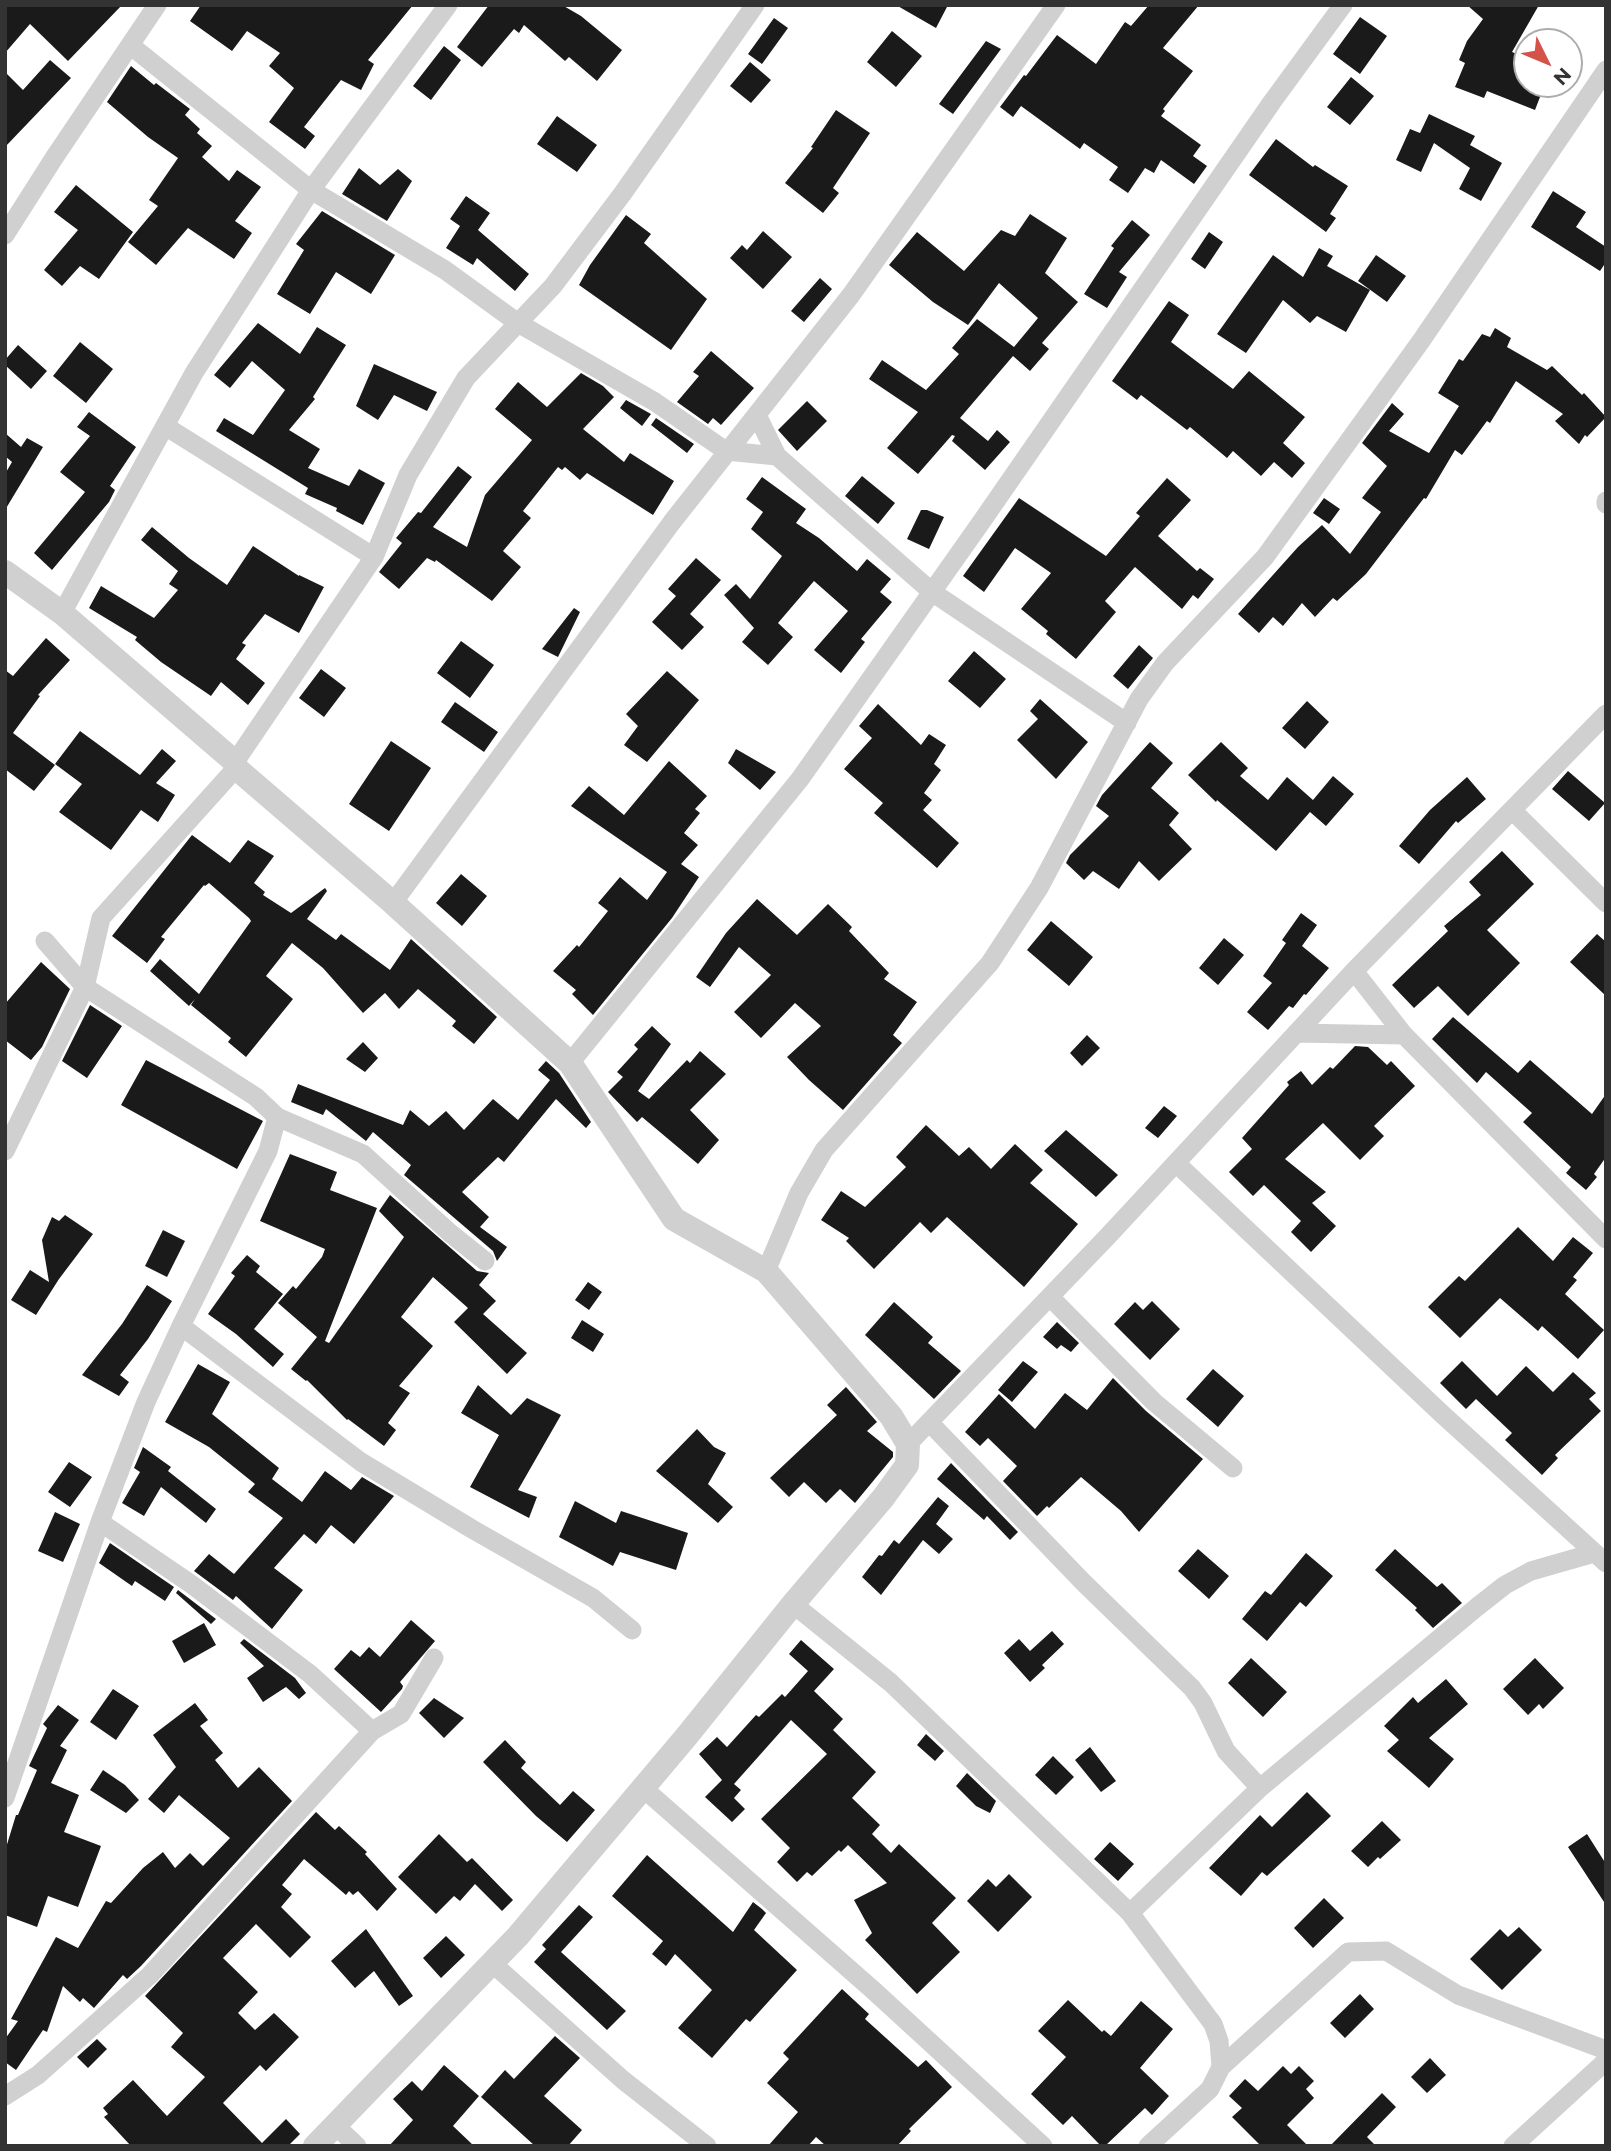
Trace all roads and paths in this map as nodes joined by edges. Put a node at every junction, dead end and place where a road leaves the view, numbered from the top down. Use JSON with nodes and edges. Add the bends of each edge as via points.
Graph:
{"nodes":[{"id":1,"x":157,"y":5,"type":"edge"},
{"id":2,"x":448,"y":5,"type":"edge"},
{"id":3,"x":755,"y":5,"type":"edge"},
{"id":4,"x":1056,"y":5,"type":"edge"},
{"id":5,"x":1343,"y":5,"type":"edge"},
{"id":6,"x":130,"y":45,"type":"junction"},
{"id":7,"x":1606,"y":70,"type":"edge"},
{"id":8,"x":1599,"y":92,"type":"edge"},
{"id":9,"x":311,"y":190,"type":"junction"},
{"id":10,"x":5,"y":235,"type":"edge"},
{"id":11,"x":518,"y":323,"type":"junction"},
{"id":12,"x":757,"y":415,"type":"junction"},
{"id":13,"x":165,"y":426,"type":"junction"},
{"id":14,"x":726,"y":452,"type":"junction"},
{"id":15,"x":778,"y":456,"type":"junction"},
{"id":16,"x":374,"y":557,"type":"junction"},
{"id":17,"x":5,"y":572,"type":"edge"},
{"id":18,"x":932,"y":592,"type":"junction"},
{"id":19,"x":62,"y":613,"type":"junction"},
{"id":20,"x":1606,"y":714,"type":"edge"},
{"id":21,"x":1127,"y":723,"type":"junction"},
{"id":22,"x":235,"y":765,"type":"junction"},
{"id":23,"x":1512,"y":810,"type":"junction"},
{"id":24,"x":393,"y":903,"type":"junction"},
{"id":25,"x":1606,"y":903,"type":"edge"},
{"id":26,"x":45,"y":941,"type":"dead end"},
{"id":27,"x":1354,"y":971,"type":"junction"},
{"id":28,"x":85,"y":987,"type":"junction"},
{"id":29,"x":1296,"y":1033,"type":"junction"},
{"id":30,"x":1404,"y":1035,"type":"junction"},
{"id":31,"x":570,"y":1063,"type":"junction"},
{"id":32,"x":277,"y":1117,"type":"junction"},
{"id":33,"x":5,"y":1151,"type":"edge"},
{"id":34,"x":1176,"y":1163,"type":"junction"},
{"id":35,"x":1606,"y":1239,"type":"edge"},
{"id":36,"x":485,"y":1261,"type":"dead end"},
{"id":37,"x":766,"y":1271,"type":"junction"},
{"id":38,"x":1050,"y":1297,"type":"junction"},
{"id":39,"x":181,"y":1326,"type":"junction"},
{"id":40,"x":929,"y":1422,"type":"junction"},
{"id":41,"x":908,"y":1444,"type":"junction"},
{"id":42,"x":1233,"y":1468,"type":"dead end"},
{"id":43,"x":100,"y":1522,"type":"junction"},
{"id":44,"x":1600,"y":1558,"type":"edge"},
{"id":45,"x":793,"y":1604,"type":"junction"},
{"id":46,"x":632,"y":1630,"type":"dead end"},
{"id":47,"x":434,"y":1658,"type":"dead end"},
{"id":48,"x":372,"y":1731,"type":"junction"},
{"id":49,"x":643,"y":1788,"type":"junction"},
{"id":50,"x":1260,"y":1788,"type":"junction"},
{"id":51,"x":5,"y":1798,"type":"edge"},
{"id":52,"x":1130,"y":1913,"type":"junction"},
{"id":53,"x":492,"y":1963,"type":"junction"},
{"id":54,"x":1606,"y":2050,"type":"edge"},
{"id":55,"x":1606,"y":2061,"type":"edge"},
{"id":56,"x":1220,"y":2067,"type":"junction"},
{"id":57,"x":5,"y":2096,"type":"edge"},
{"id":58,"x":335,"y":2125,"type":"junction"},
{"id":59,"x":315,"y":2146,"type":"edge"},
{"id":60,"x":357,"y":2146,"type":"edge"},
{"id":61,"x":707,"y":2146,"type":"edge"},
{"id":62,"x":1043,"y":2146,"type":"edge"},
{"id":63,"x":1148,"y":2146,"type":"edge"},
{"id":64,"x":1513,"y":2146,"type":"edge"}],
"edges":[{"from":1,"to":6,"type":"street"},
{"from":2,"to":9,"type":"street"},
{"from":3,"to":11,"type":"street","via":[[623,193],[553,286]]},
{"from":4,"to":12,"type":"street","via":[[851,295]]},
{"from":5,"to":18,"type":"street"},
{"from":6,"to":9,"type":"street"},
{"from":6,"to":10,"type":"street"},
{"from":7,"to":8,"type":"street"},
{"from":8,"to":21,"type":"street","via":[[1265,557],[1165,663]]},
{"from":9,"to":11,"type":"street","via":[[444,270]]},
{"from":9,"to":13,"type":"street"},
{"from":11,"to":14,"type":"street","via":[[655,402]]},
{"from":11,"to":16,"type":"street","via":[[466,379],[408,475]]},
{"from":12,"to":14,"type":"street"},
{"from":12,"to":15,"type":"street"},
{"from":13,"to":16,"type":"street"},
{"from":13,"to":19,"type":"street"},
{"from":14,"to":15,"type":"street"},
{"from":14,"to":24,"type":"street"},
{"from":15,"to":18,"type":"street"},
{"from":16,"to":22,"type":"street"},
{"from":17,"to":19,"type":"street"},
{"from":18,"to":21,"type":"street"},
{"from":18,"to":31,"type":"street","via":[[800,779]]},
{"from":19,"to":22,"type":"street"},
{"from":20,"to":23,"type":"street"},
{"from":21,"to":37,"type":"street","via":[[1039,888],[990,963],[824,1150],[799,1193]]},
{"from":22,"to":24,"type":"street"},
{"from":22,"to":28,"type":"street","via":[[100,918]]},
{"from":23,"to":25,"type":"street"},
{"from":23,"to":27,"type":"street"},
{"from":24,"to":31,"type":"street"},
{"from":26,"to":28,"type":"street"},
{"from":27,"to":29,"type":"street"},
{"from":27,"to":30,"type":"street"},
{"from":28,"to":32,"type":"street","via":[[256,1097]]},
{"from":28,"to":33,"type":"street"},
{"from":29,"to":30,"type":"street"},
{"from":29,"to":34,"type":"street"},
{"from":30,"to":35,"type":"street"},
{"from":31,"to":37,"type":"street","via":[[674,1219]]},
{"from":32,"to":36,"type":"street","via":[[363,1154]]},
{"from":32,"to":39,"type":"street","via":[[268,1151]]},
{"from":34,"to":38,"type":"street"},
{"from":34,"to":44,"type":"street"},
{"from":37,"to":41,"type":"street","via":[[891,1416]]},
{"from":38,"to":40,"type":"street"},
{"from":38,"to":42,"type":"street","via":[[1154,1402]]},
{"from":39,"to":43,"type":"street"},
{"from":39,"to":46,"type":"street","via":[[361,1462],[593,1598]]},
{"from":40,"to":41,"type":"street"},
{"from":40,"to":50,"type":"street","via":[[1192,1688],[1226,1752]]},
{"from":41,"to":45,"type":"street","via":[[906,1465],[891,1488]]},
{"from":43,"to":48,"type":"street","via":[[310,1674]]},
{"from":43,"to":51,"type":"street"},
{"from":44,"to":50,"type":"street","via":[[1531,1571],[1505,1586]]},
{"from":45,"to":49,"type":"street"},
{"from":45,"to":52,"type":"street","via":[[891,1683]]},
{"from":47,"to":48,"type":"street","via":[[401,1714]]},
{"from":48,"to":57,"type":"street","via":[[150,1975],[38,2075]]},
{"from":49,"to":53,"type":"street"},
{"from":49,"to":62,"type":"street"},
{"from":50,"to":52,"type":"street"},
{"from":52,"to":56,"type":"street","via":[[1213,2024]]},
{"from":53,"to":58,"type":"street"},
{"from":53,"to":61,"type":"street","via":[[623,2080]]},
{"from":54,"to":56,"type":"street","via":[[1458,1995],[1385,1951],[1348,1952]]},
{"from":55,"to":64,"type":"street"},
{"from":56,"to":63,"type":"street","via":[[1209,2089]]},
{"from":58,"to":59,"type":"street"},
{"from":58,"to":60,"type":"street"}]}
